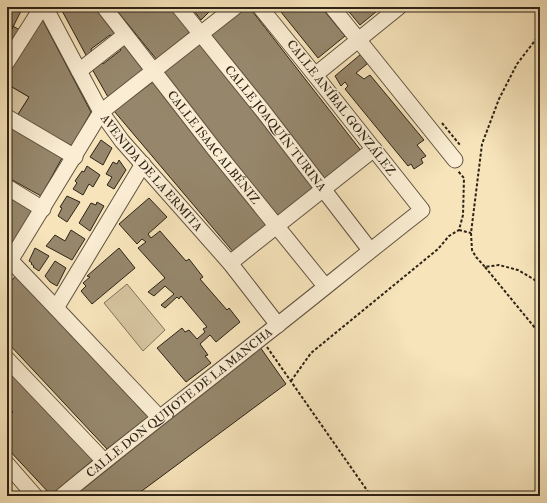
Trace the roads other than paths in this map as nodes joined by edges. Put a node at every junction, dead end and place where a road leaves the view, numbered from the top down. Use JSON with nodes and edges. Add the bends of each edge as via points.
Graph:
{"nodes":[{"id":1,"x":42,"y":7,"type":"edge"},
{"id":2,"x":45,"y":7,"type":"edge"},
{"id":3,"x":104,"y":7,"type":"edge"},
{"id":4,"x":179,"y":7,"type":"edge"},
{"id":5,"x":235,"y":7,"type":"edge"},
{"id":6,"x":260,"y":7,"type":"edge"},
{"id":7,"x":332,"y":7,"type":"edge"},
{"id":8,"x":399,"y":7,"type":"edge"},
{"id":9,"x":200,"y":34,"type":"junction"},
{"id":10,"x":125,"y":35,"type":"junction"},
{"id":11,"x":358,"y":40,"type":"junction"},
{"id":12,"x":7,"y":62,"type":"edge"},
{"id":13,"x":79,"y":71,"type":"junction"},
{"id":14,"x":154,"y":72,"type":"junction"},
{"id":15,"x":315,"y":75,"type":"junction"},
{"id":16,"x":101,"y":112,"type":"junction"},
{"id":17,"x":7,"y":116,"type":"edge"},
{"id":18,"x":374,"y":150,"type":"junction"},
{"id":19,"x":75,"y":156,"type":"junction"},
{"id":20,"x":455,"y":160,"type":"dead end"},
{"id":21,"x":143,"y":164,"type":"junction"},
{"id":22,"x":7,"y":187,"type":"edge"},
{"id":23,"x":323,"y":189,"type":"junction"},
{"id":24,"x":43,"y":209,"type":"junction"},
{"id":25,"x":422,"y":210,"type":"joint"},
{"id":26,"x":277,"y":225,"type":"junction"},
{"id":27,"x":370,"y":250,"type":"junction"},
{"id":28,"x":9,"y":260,"type":"edge"},
{"id":29,"x":230,"y":263,"type":"junction"},
{"id":30,"x":326,"y":286,"type":"junction"},
{"id":31,"x":56,"y":308,"type":"junction"},
{"id":32,"x":278,"y":325,"type":"junction"},
{"id":33,"x":7,"y":359,"type":"edge"},
{"id":34,"x":159,"y":417,"type":"junction"},
{"id":35,"x":104,"y":461,"type":"junction"},
{"id":36,"x":7,"y":464,"type":"edge"},
{"id":37,"x":35,"y":496,"type":"edge"},
{"id":38,"x":62,"y":496,"type":"edge"}],
"edges":[{"from":1,"to":12,"type":"street"},
{"from":2,"to":13,"type":"street","name":"AVENIDA DE LA ERMITA"},
{"from":3,"to":10,"type":"street","name":"CALLE ISAAC ALBÉNIZ"},
{"from":4,"to":9,"type":"street","name":"CALLE JOAQUÍN TURINA"},
{"from":5,"to":9,"type":"street"},
{"from":6,"to":15,"type":"street","name":"CALLE ANÍBAL GONZÁLEZ"},
{"from":7,"to":11,"type":"street"},
{"from":8,"to":11,"type":"street"},
{"from":9,"to":14,"type":"street"},
{"from":9,"to":23,"type":"street","name":"CALLE JOAQUÍN TURINA"},
{"from":10,"to":13,"type":"street"},
{"from":10,"to":14,"type":"street","name":"CALLE ISAAC ALBÉNIZ"},
{"from":11,"to":15,"type":"street"},
{"from":11,"to":20,"type":"street"},
{"from":13,"to":16,"type":"street","name":"AVENIDA DE LA ERMITA"},
{"from":14,"to":16,"type":"street"},
{"from":14,"to":26,"type":"street","name":"CALLE ISAAC ALBÉNIZ","via":[[214,150]]},
{"from":15,"to":18,"type":"street","name":"CALLE ANÍBAL GONZÁLEZ"},
{"from":16,"to":19,"type":"street"},
{"from":16,"to":21,"type":"street","name":"AVENIDA DE LA ERMITA"},
{"from":17,"to":19,"type":"street"},
{"from":18,"to":23,"type":"street"},
{"from":18,"to":25,"type":"street","name":"CALLE ANÍBAL GONZÁLEZ"},
{"from":19,"to":24,"type":"street"},
{"from":21,"to":29,"type":"street","name":"AVENIDA DE LA ERMITA"},
{"from":21,"to":31,"type":"street"},
{"from":22,"to":24,"type":"street"},
{"from":23,"to":26,"type":"street"},
{"from":23,"to":27,"type":"street","name":"CALLE JOAQUÍN TURINA"},
{"from":24,"to":28,"type":"street"},
{"from":25,"to":27,"type":"street","name":"CALLE DON QUIJOTE DE LA MANCHA"},
{"from":26,"to":29,"type":"street"},
{"from":26,"to":30,"type":"street","name":"CALLE ISAAC ALBÉNIZ"},
{"from":27,"to":30,"type":"street","name":"CALLE DON QUIJOTE DE LA MANCHA"},
{"from":28,"to":31,"type":"street"},
{"from":29,"to":32,"type":"street","name":"AVENIDA DE LA ERMITA"},
{"from":30,"to":32,"type":"street","name":"CALLE DON QUIJOTE DE LA MANCHA"},
{"from":31,"to":34,"type":"street"},
{"from":32,"to":34,"type":"street","name":"CALLE DON QUIJOTE DE LA MANCHA"},
{"from":33,"to":35,"type":"street"},
{"from":34,"to":35,"type":"street","name":"CALLE DON QUIJOTE DE LA MANCHA"},
{"from":35,"to":38,"type":"street","name":"CALLE DON QUIJOTE DE LA MANCHA"},
{"from":36,"to":37,"type":"street"}]}
